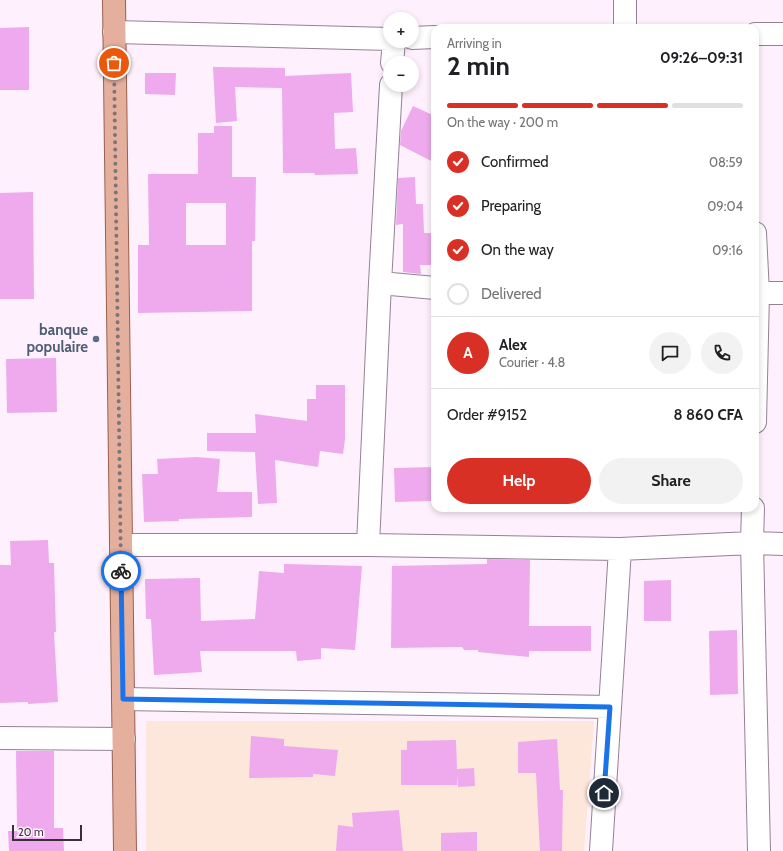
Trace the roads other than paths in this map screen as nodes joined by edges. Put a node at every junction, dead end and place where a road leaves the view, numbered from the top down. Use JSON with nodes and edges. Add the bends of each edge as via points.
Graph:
{"nodes":[{"id":1,"x":114,"y":0,"type":"edge"},
{"id":2,"x":624,"y":0,"type":"edge"},
{"id":3,"x":624,"y":24,"type":"edge"},
{"id":4,"x":114,"y":32,"type":"junction"},
{"id":5,"x":759,"y":34,"type":"edge"},
{"id":6,"x":783,"y":34,"type":"edge"},
{"id":7,"x":431,"y":37,"type":"edge"},
{"id":8,"x":419,"y":38,"type":"edge"},
{"id":9,"x":383,"y":39,"type":"edge"},
{"id":10,"x":391,"y":92,"type":"edge"},
{"id":11,"x":380,"y":283,"type":"junction"},
{"id":12,"x":431,"y":288,"type":"edge"},
{"id":13,"x":759,"y":293,"type":"edge"},
{"id":14,"x":783,"y":294,"type":"edge"},
{"id":15,"x":753,"y":512,"type":"edge"},
{"id":16,"x":752,"y":543,"type":"junction"},
{"id":17,"x":783,"y":544,"type":"edge"},
{"id":18,"x":121,"y":545,"type":"junction"},
{"id":19,"x":368,"y":545,"type":"junction"},
{"id":20,"x":620,"y":549,"type":"junction"},
{"id":21,"x":123,"y":699,"type":"junction"},
{"id":22,"x":610,"y":707,"type":"junction"},
{"id":23,"x":0,"y":738,"type":"edge"},
{"id":24,"x":124,"y":739,"type":"junction"},
{"id":25,"x":125,"y":851,"type":"edge"},
{"id":26,"x":601,"y":851,"type":"edge"},
{"id":27,"x":758,"y":851,"type":"edge"}],
"edges":[{"from":1,"to":4,"type":"main road"},
{"from":2,"to":3,"type":"street"},
{"from":4,"to":9,"type":"street"},
{"from":4,"to":18,"type":"main road"},
{"from":5,"to":6,"type":"street"},
{"from":7,"to":8,"type":"street"},
{"from":10,"to":11,"type":"street"},
{"from":11,"to":12,"type":"street"},
{"from":11,"to":19,"type":"street"},
{"from":13,"to":14,"type":"street"},
{"from":15,"to":16,"type":"street"},
{"from":16,"to":17,"type":"street"},
{"from":16,"to":20,"type":"street"},
{"from":16,"to":27,"type":"street"},
{"from":18,"to":19,"type":"street"},
{"from":18,"to":21,"type":"main road"},
{"from":19,"to":20,"type":"street"},
{"from":20,"to":22,"type":"street"},
{"from":21,"to":22,"type":"street"},
{"from":21,"to":24,"type":"main road"},
{"from":22,"to":26,"type":"street"},
{"from":23,"to":24,"type":"street"},
{"from":24,"to":25,"type":"main road"}]}
